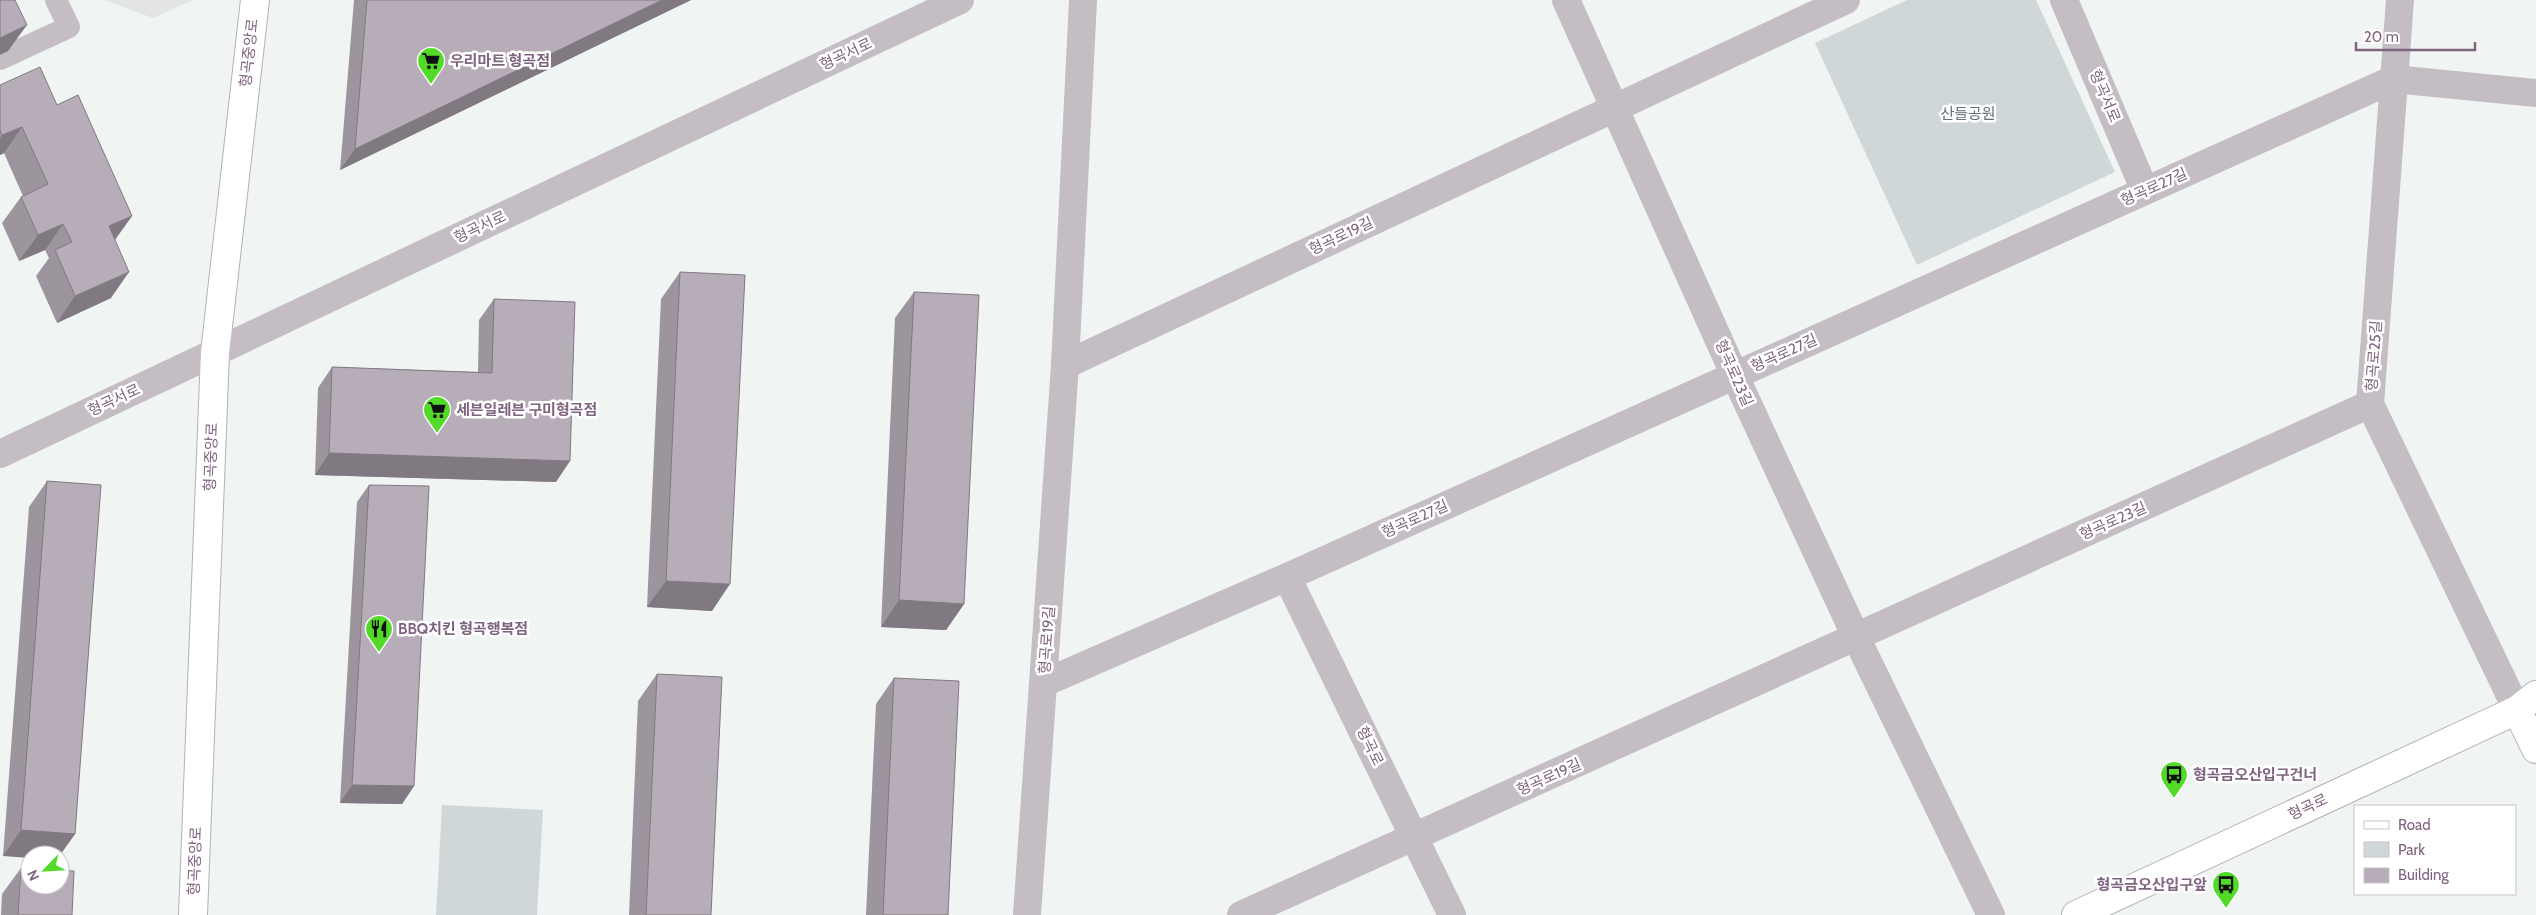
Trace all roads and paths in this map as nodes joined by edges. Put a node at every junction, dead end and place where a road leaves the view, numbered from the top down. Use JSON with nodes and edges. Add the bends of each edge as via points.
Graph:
{"nodes":[{"id":1,"x":56,"y":0,"type":"edge"},
{"id":2,"x":254,"y":0,"type":"edge"},
{"id":3,"x":960,"y":0,"type":"edge"},
{"id":4,"x":1083,"y":0,"type":"edge"},
{"id":5,"x":1566,"y":0,"type":"edge"},
{"id":6,"x":1846,"y":0,"type":"edge"},
{"id":7,"x":2064,"y":0,"type":"edge"},
{"id":8,"x":2400,"y":0,"type":"edge"},
{"id":9,"x":0,"y":60,"type":"edge"},
{"id":10,"x":2394,"y":79,"type":"junction"},
{"id":11,"x":2536,"y":92,"type":"edge"},
{"id":12,"x":1616,"y":107,"type":"junction"},
{"id":13,"x":2145,"y":191,"type":"junction"},
{"id":14,"x":215,"y":353,"type":"junction"},
{"id":15,"x":1065,"y":364,"type":"junction"},
{"id":16,"x":1735,"y":376,"type":"junction"},
{"id":17,"x":2370,"y":404,"type":"junction"},
{"id":18,"x":0,"y":454,"type":"edge"},
{"id":19,"x":1287,"y":576,"type":"junction"},
{"id":20,"x":1856,"y":637,"type":"junction"},
{"id":21,"x":1044,"y":683,"type":"junction"},
{"id":22,"x":2527,"y":702,"type":"edge"},
{"id":23,"x":2536,"y":749,"type":"edge"},
{"id":24,"x":1415,"y":838,"type":"junction"},
{"id":25,"x":193,"y":915,"type":"edge"},
{"id":26,"x":1027,"y":915,"type":"edge"},
{"id":27,"x":1241,"y":915,"type":"edge"},
{"id":28,"x":1452,"y":915,"type":"edge"},
{"id":29,"x":1991,"y":915,"type":"edge"},
{"id":30,"x":2076,"y":915,"type":"edge"}],
"edges":[{"from":1,"to":9,"type":"lane","via":[[69,27]]},
{"from":2,"to":14,"type":"street","name":"형곡중앙로"},
{"from":3,"to":14,"type":"street","name":"형곡서로"},
{"from":4,"to":15,"type":"street","name":"형곡로19길"},
{"from":5,"to":12,"type":"street","name":"형곡로23길"},
{"from":6,"to":12,"type":"street"},
{"from":7,"to":13,"type":"street","name":"형곡서로"},
{"from":8,"to":10,"type":"street","name":"형곡로25길"},
{"from":10,"to":11,"type":"street","name":"형곡로27길"},
{"from":10,"to":13,"type":"street","name":"형곡로27길"},
{"from":10,"to":17,"type":"street","name":"형곡로25길"},
{"from":12,"to":15,"type":"street","name":"형곡로19길"},
{"from":12,"to":16,"type":"street","name":"형곡로23길"},
{"from":13,"to":16,"type":"street","name":"형곡로27길"},
{"from":14,"to":18,"type":"street","name":"형곡서로"},
{"from":14,"to":25,"type":"street","name":"형곡중앙로"},
{"from":15,"to":21,"type":"street","name":"형곡로19길"},
{"from":16,"to":19,"type":"street","name":"형곡로27길"},
{"from":16,"to":20,"type":"street","name":"형곡로23길"},
{"from":17,"to":20,"type":"street","name":"형곡로23길"},
{"from":17,"to":22,"type":"street","name":"형곡로25길"},
{"from":19,"to":21,"type":"street","name":"형곡로27길"},
{"from":19,"to":24,"type":"street","name":"형곡로"},
{"from":20,"to":24,"type":"street","name":"형곡로19길"},
{"from":20,"to":29,"type":"street","name":"형곡로23길"},
{"from":21,"to":26,"type":"street","name":"형곡로19길"},
{"from":22,"to":23,"type":"street"},
{"from":22,"to":30,"type":"street","name":"형곡로"},
{"from":24,"to":27,"type":"street","name":"형곡로19길"},
{"from":24,"to":28,"type":"street","name":"형곡로"}]}
